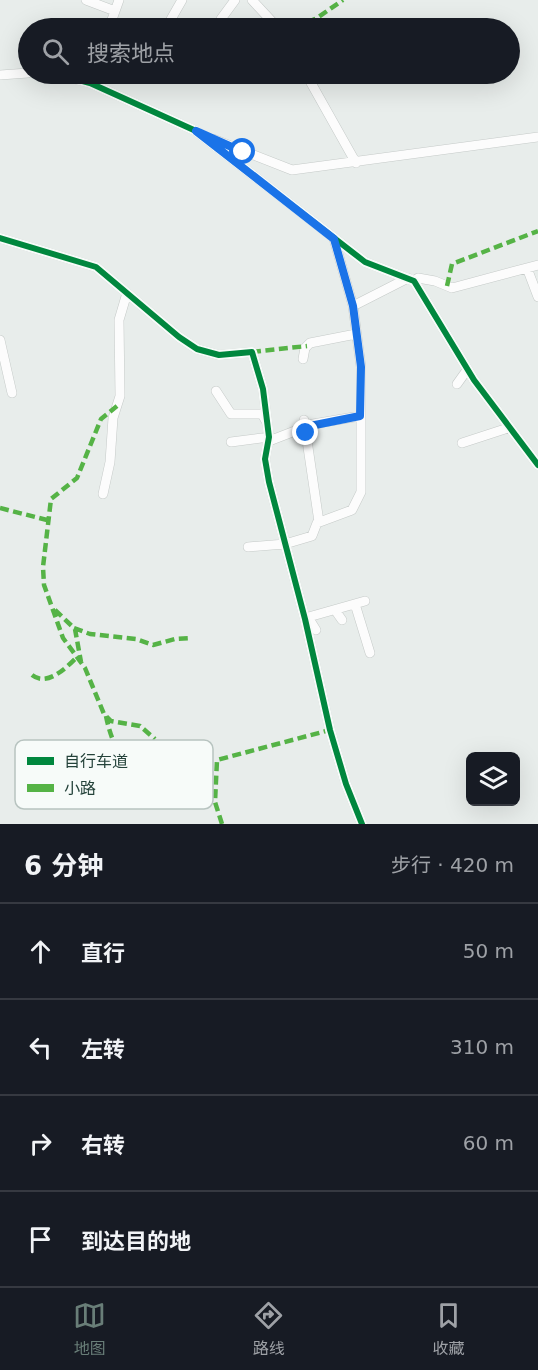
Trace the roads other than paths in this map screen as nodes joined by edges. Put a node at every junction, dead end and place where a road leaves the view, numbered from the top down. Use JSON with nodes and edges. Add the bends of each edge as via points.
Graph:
{"nodes":[{"id":1,"x":86,"y":0,"type":"edge"},
{"id":2,"x":119,"y":0,"type":"edge"},
{"id":3,"x":182,"y":0,"type":"edge"},
{"id":4,"x":236,"y":0,"type":"edge"},
{"id":5,"x":252,"y":0,"type":"edge"},
{"id":6,"x":115,"y":11,"type":"junction"},
{"id":7,"x":113,"y":18,"type":"edge"},
{"id":8,"x":172,"y":18,"type":"edge"},
{"id":9,"x":222,"y":18,"type":"edge"},
{"id":10,"x":269,"y":18,"type":"edge"},
{"id":11,"x":18,"y":74,"type":"edge"},
{"id":12,"x":0,"y":75,"type":"edge"},
{"id":13,"x":103,"y":84,"type":"edge"},
{"id":14,"x":312,"y":84,"type":"edge"},
{"id":15,"x":196,"y":131,"type":"junction"},
{"id":16,"x":538,"y":137,"type":"edge"},
{"id":17,"x":356,"y":163,"type":"junction"},
{"id":18,"x":0,"y":238,"type":"edge"},
{"id":19,"x":334,"y":239,"type":"junction"},
{"id":20,"x":538,"y":265,"type":"edge"},
{"id":21,"x":527,"y":268,"type":"junction"},
{"id":22,"x":411,"y":280,"type":"junction"},
{"id":23,"x":127,"y":293,"type":"junction"},
{"id":24,"x":537,"y":294,"type":"edge"},
{"id":25,"x":353,"y":306,"type":"junction"},
{"id":26,"x":356,"y":334,"type":"junction"},
{"id":27,"x":0,"y":340,"type":"edge"},
{"id":28,"x":303,"y":359,"type":"dead end"},
{"id":29,"x":467,"y":369,"type":"junction"},
{"id":30,"x":458,"y":384,"type":"dead end"},
{"id":31,"x":216,"y":391,"type":"dead end"},
{"id":32,"x":12,"y":393,"type":"dead end"},
{"id":33,"x":360,"y":416,"type":"junction"},
{"id":34,"x":266,"y":421,"type":"junction"},
{"id":35,"x":304,"y":423,"type":"junction"},
{"id":36,"x":508,"y":428,"type":"junction"},
{"id":37,"x":269,"y":439,"type":"junction"},
{"id":38,"x":231,"y":442,"type":"dead end"},
{"id":39,"x":462,"y":443,"type":"dead end"},
{"id":40,"x":538,"y":465,"type":"edge"},
{"id":41,"x":103,"y":494,"type":"dead end"},
{"id":42,"x":319,"y":522,"type":"junction"},
{"id":43,"x":285,"y":544,"type":"junction"},
{"id":44,"x":248,"y":547,"type":"dead end"},
{"id":45,"x":365,"y":601,"type":"dead end"},
{"id":46,"x":355,"y":604,"type":"junction"},
{"id":47,"x":334,"y":610,"type":"junction"},
{"id":48,"x":307,"y":618,"type":"junction"},
{"id":49,"x":342,"y":620,"type":"dead end"},
{"id":50,"x":316,"y":630,"type":"dead end"},
{"id":51,"x":370,"y":653,"type":"dead end"},
{"id":52,"x":362,"y":824,"type":"edge"}],
"edges":[{"from":1,"to":6,"type":"street"},
{"from":2,"to":6,"type":"street"},
{"from":3,"to":8,"type":"street"},
{"from":4,"to":9,"type":"street"},
{"from":5,"to":10,"type":"street"},
{"from":6,"to":7,"type":"street"},
{"from":11,"to":12,"type":"street"},
{"from":13,"to":15,"type":"street"},
{"from":14,"to":17,"type":"street"},
{"from":15,"to":17,"type":"street","via":[[292,170]]},
{"from":15,"to":19,"type":"street"},
{"from":16,"to":17,"type":"street"},
{"from":18,"to":23,"type":"street","via":[[96,267]]},
{"from":19,"to":22,"type":"street","via":[[365,262]]},
{"from":19,"to":25,"type":"street"},
{"from":20,"to":21,"type":"street"},
{"from":21,"to":22,"type":"street","via":[[452,288],[435,281]]},
{"from":21,"to":24,"type":"street"},
{"from":22,"to":25,"type":"street"},
{"from":22,"to":29,"type":"street"},
{"from":23,"to":34,"type":"street","via":[[197,349],[219,355],[252,352],[263,389]]},
{"from":23,"to":41,"type":"street","via":[[120,320],[120,396],[113,418]]},
{"from":25,"to":26,"type":"street"},
{"from":26,"to":28,"type":"street","via":[[310,344]]},
{"from":26,"to":33,"type":"street","via":[[361,367]]},
{"from":27,"to":32,"type":"street"},
{"from":29,"to":30,"type":"street"},
{"from":29,"to":36,"type":"street"},
{"from":31,"to":34,"type":"street","via":[[231,414],[262,414]]},
{"from":33,"to":35,"type":"street"},
{"from":33,"to":42,"type":"street","via":[[361,492],[356,506]]},
{"from":34,"to":37,"type":"street"},
{"from":35,"to":37,"type":"street"},
{"from":35,"to":42,"type":"street"},
{"from":36,"to":39,"type":"street"},
{"from":36,"to":40,"type":"street"},
{"from":37,"to":38,"type":"street"},
{"from":37,"to":43,"type":"street","via":[[269,482]]},
{"from":42,"to":43,"type":"street","via":[[312,536]]},
{"from":43,"to":44,"type":"street"},
{"from":43,"to":48,"type":"street"},
{"from":45,"to":46,"type":"street"},
{"from":46,"to":47,"type":"street"},
{"from":46,"to":51,"type":"street"},
{"from":47,"to":48,"type":"street"},
{"from":47,"to":49,"type":"street"},
{"from":48,"to":50,"type":"street"},
{"from":48,"to":52,"type":"street","via":[[330,730]]}]}
